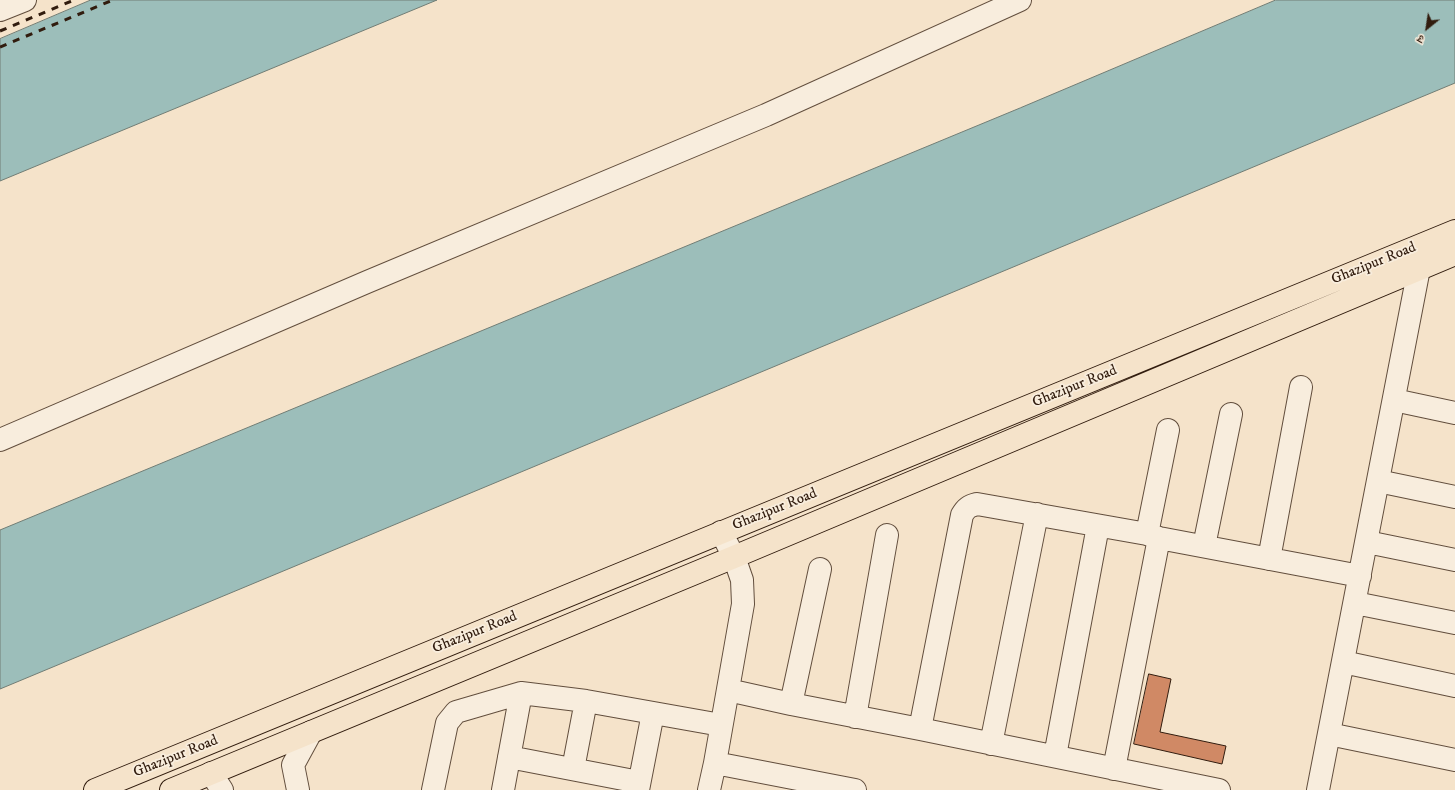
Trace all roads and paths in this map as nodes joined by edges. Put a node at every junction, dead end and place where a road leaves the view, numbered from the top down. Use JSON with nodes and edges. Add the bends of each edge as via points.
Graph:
{"nodes":[{"id":1,"x":25,"y":0,"type":"edge"},
{"id":2,"x":1020,"y":0,"type":"edge"},
{"id":3,"x":0,"y":10,"type":"edge"},
{"id":4,"x":1455,"y":230,"type":"edge"},
{"id":5,"x":1424,"y":244,"type":"junction"},
{"id":6,"x":1455,"y":254,"type":"edge"},
{"id":7,"x":1419,"y":268,"type":"junction"},
{"id":8,"x":1301,"y":387,"type":"dead end"},
{"id":9,"x":1394,"y":400,"type":"junction"},
{"id":10,"x":1455,"y":413,"type":"edge"},
{"id":11,"x":1231,"y":414,"type":"dead end"},
{"id":12,"x":1168,"y":430,"type":"dead end"},
{"id":13,"x":0,"y":440,"type":"edge"},
{"id":14,"x":1378,"y":481,"type":"junction"},
{"id":15,"x":1455,"y":497,"type":"edge"},
{"id":16,"x":1037,"y":514,"type":"junction"},
{"id":17,"x":1098,"y":526,"type":"junction"},
{"id":18,"x":721,"y":532,"type":"junction"},
{"id":19,"x":888,"y":535,"type":"dead end"},
{"id":20,"x":1153,"y":536,"type":"junction"},
{"id":21,"x":1367,"y":542,"type":"junction"},
{"id":22,"x":1204,"y":546,"type":"junction"},
{"id":23,"x":734,"y":557,"type":"junction"},
{"id":24,"x":1269,"y":559,"type":"junction"},
{"id":25,"x":1455,"y":560,"type":"edge"},
{"id":26,"x":820,"y":569,"type":"dead end"},
{"id":27,"x":1360,"y":576,"type":"junction"},
{"id":28,"x":1355,"y":603,"type":"junction"},
{"id":29,"x":1455,"y":623,"type":"edge"},
{"id":30,"x":1343,"y":662,"type":"junction"},
{"id":31,"x":1455,"y":686,"type":"edge"},
{"id":32,"x":728,"y":690,"type":"junction"},
{"id":33,"x":521,"y":693,"type":"junction"},
{"id":34,"x":586,"y":701,"type":"junction"},
{"id":35,"x":791,"y":704,"type":"junction"},
{"id":36,"x":653,"y":713,"type":"junction"},
{"id":37,"x":855,"y":717,"type":"junction"},
{"id":38,"x":721,"y":725,"type":"junction"},
{"id":39,"x":920,"y":729,"type":"junction"},
{"id":40,"x":311,"y":732,"type":"junction"},
{"id":41,"x":1329,"y":734,"type":"junction"},
{"id":42,"x":991,"y":744,"type":"junction"},
{"id":43,"x":1055,"y":756,"type":"junction"},
{"id":44,"x":509,"y":757,"type":"junction"},
{"id":45,"x":1455,"y":760,"type":"edge"},
{"id":46,"x":715,"y":763,"type":"junction"},
{"id":47,"x":573,"y":769,"type":"junction"},
{"id":48,"x":1114,"y":769,"type":"junction"},
{"id":49,"x":216,"y":782,"type":"edge"},
{"id":50,"x":638,"y":786,"type":"edge"},
{"id":51,"x":95,"y":790,"type":"edge"},
{"id":52,"x":171,"y":790,"type":"edge"},
{"id":53,"x":298,"y":790,"type":"edge"},
{"id":54,"x":433,"y":790,"type":"edge"},
{"id":55,"x":503,"y":790,"type":"edge"},
{"id":56,"x":709,"y":790,"type":"edge"},
{"id":57,"x":855,"y":790,"type":"edge"},
{"id":58,"x":1220,"y":790,"type":"edge"},
{"id":59,"x":1318,"y":790,"type":"edge"}],
"edges":[{"from":1,"to":3,"type":"street"},
{"from":2,"to":13,"type":"street","via":[[766,115],[374,279]]},
{"from":4,"to":5,"type":"main road","name":"Ghazipur Road"},
{"from":5,"to":7,"type":"street"},
{"from":5,"to":18,"type":"main road","name":"Ghazipur Road"},
{"from":6,"to":7,"type":"main road","name":"Ghazipur Road"},
{"from":7,"to":9,"type":"street"},
{"from":7,"to":23,"type":"main road","name":"Ghazipur Road"},
{"from":8,"to":24,"type":"street"},
{"from":9,"to":10,"type":"street"},
{"from":9,"to":14,"type":"street"},
{"from":11,"to":22,"type":"street"},
{"from":12,"to":20,"type":"street"},
{"from":14,"to":15,"type":"street"},
{"from":14,"to":21,"type":"street"},
{"from":16,"to":17,"type":"street"},
{"from":16,"to":39,"type":"street","via":[[977,504],[966,509],[962,515]]},
{"from":16,"to":42,"type":"street"},
{"from":17,"to":20,"type":"street"},
{"from":17,"to":43,"type":"street"},
{"from":18,"to":23,"type":"street"},
{"from":18,"to":51,"type":"main road","name":"Ghazipur Road"},
{"from":19,"to":37,"type":"street"},
{"from":20,"to":22,"type":"street"},
{"from":20,"to":48,"type":"street"},
{"from":21,"to":25,"type":"street"},
{"from":21,"to":27,"type":"street"},
{"from":22,"to":24,"type":"street"},
{"from":23,"to":32,"type":"street","via":[[742,580],[743,604]]},
{"from":23,"to":40,"type":"main road","name":"Ghazipur Road"},
{"from":24,"to":27,"type":"street"},
{"from":26,"to":35,"type":"street"},
{"from":27,"to":28,"type":"street"},
{"from":28,"to":29,"type":"street"},
{"from":28,"to":30,"type":"street"},
{"from":30,"to":31,"type":"street"},
{"from":30,"to":41,"type":"street"},
{"from":32,"to":35,"type":"street"},
{"from":32,"to":38,"type":"street"},
{"from":33,"to":34,"type":"street"},
{"from":33,"to":44,"type":"street"},
{"from":33,"to":54,"type":"street","via":[[456,712],[450,717]]},
{"from":34,"to":36,"type":"street"},
{"from":34,"to":47,"type":"street"},
{"from":35,"to":37,"type":"street"},
{"from":36,"to":38,"type":"street"},
{"from":36,"to":50,"type":"street"},
{"from":37,"to":39,"type":"street"},
{"from":38,"to":46,"type":"street"},
{"from":39,"to":42,"type":"street"},
{"from":40,"to":49,"type":"main road","name":"Ghazipur Road"},
{"from":40,"to":53,"type":"street","via":[[292,765]]},
{"from":41,"to":45,"type":"street"},
{"from":41,"to":59,"type":"street"},
{"from":42,"to":43,"type":"street"},
{"from":43,"to":48,"type":"street"},
{"from":44,"to":47,"type":"street"},
{"from":44,"to":55,"type":"street"},
{"from":46,"to":56,"type":"street"},
{"from":46,"to":57,"type":"street"},
{"from":47,"to":50,"type":"street"},
{"from":48,"to":58,"type":"street"},
{"from":49,"to":52,"type":"main road","name":"Ghazipur Road"}]}
